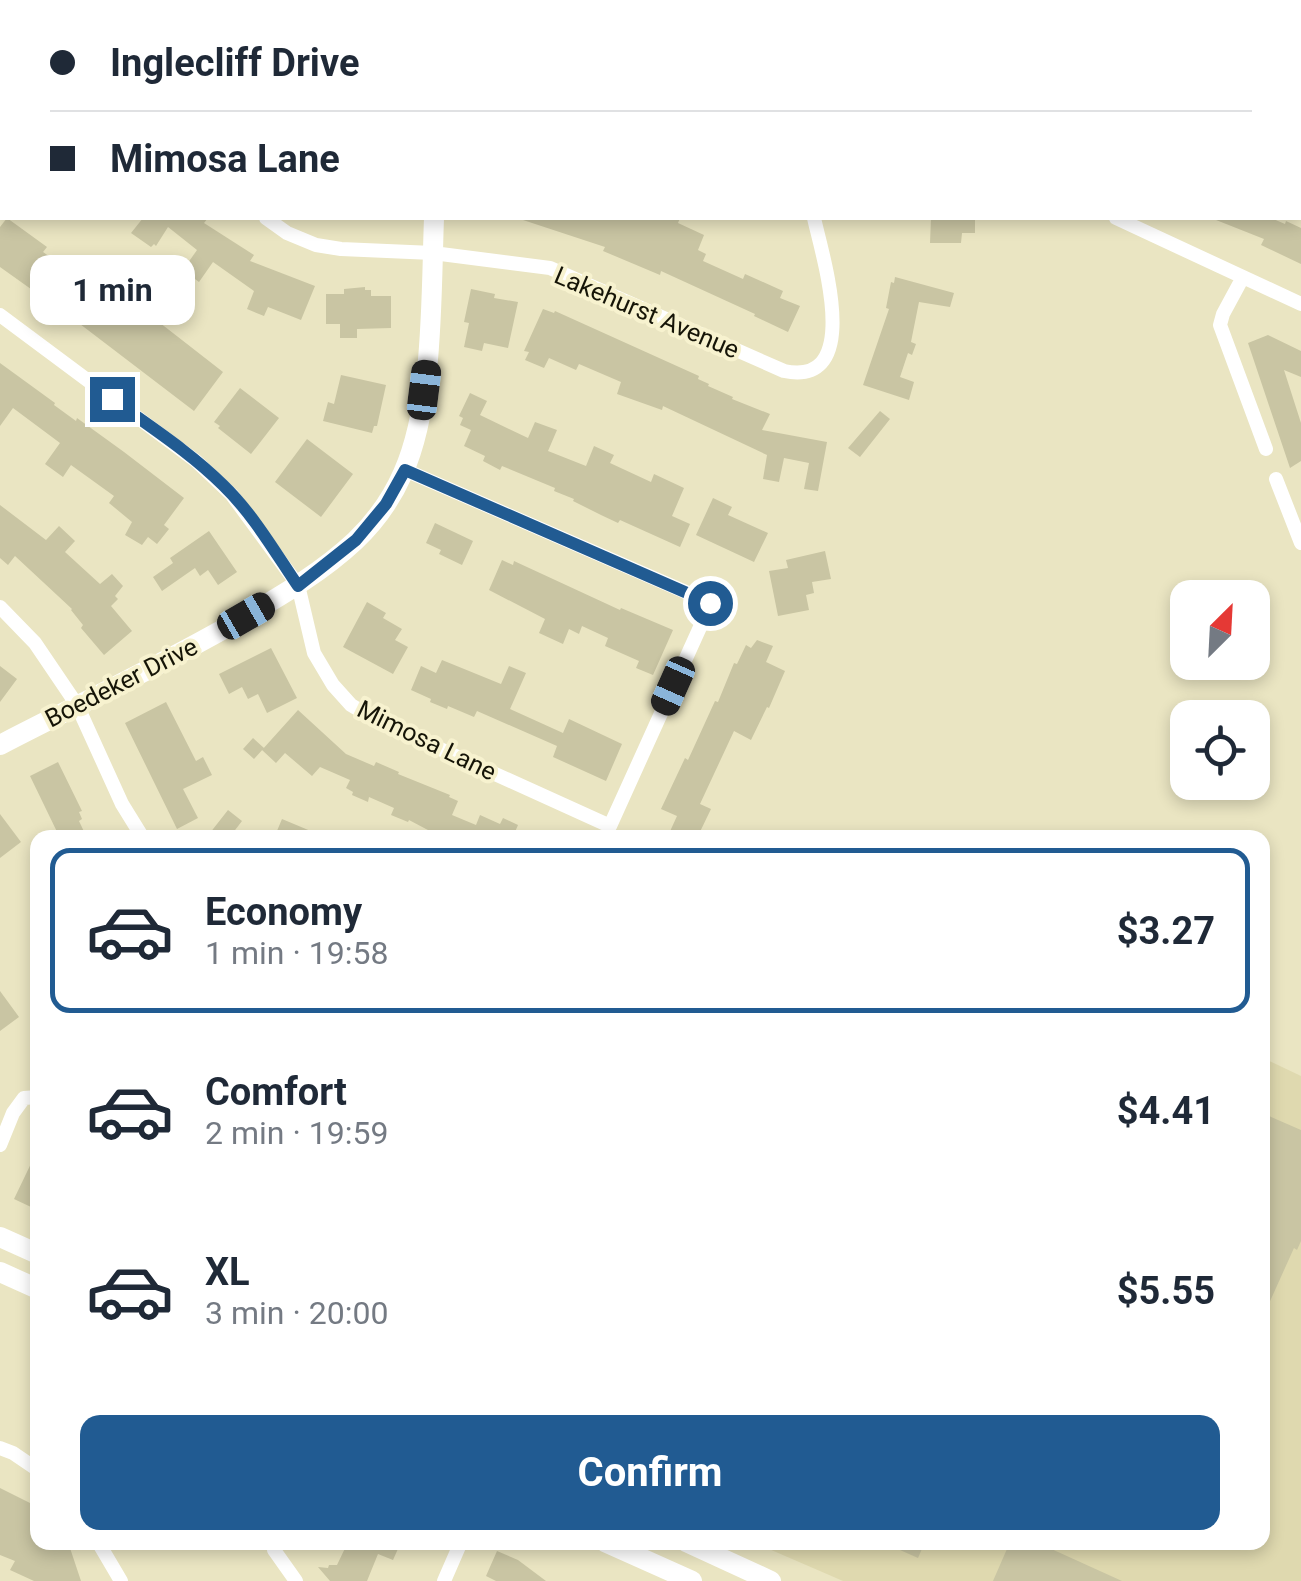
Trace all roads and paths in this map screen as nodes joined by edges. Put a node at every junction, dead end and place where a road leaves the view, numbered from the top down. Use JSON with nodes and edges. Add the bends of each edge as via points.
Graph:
{"nodes":[{"id":1,"x":269,"y":220,"type":"edge"},
{"id":2,"x":434,"y":220,"type":"edge"},
{"id":3,"x":814,"y":220,"type":"edge"},
{"id":4,"x":1120,"y":220,"type":"edge"},
{"id":5,"x":432,"y":253,"type":"junction"},
{"id":6,"x":1242,"y":277,"type":"junction"},
{"id":7,"x":1301,"y":304,"type":"edge"},
{"id":8,"x":0,"y":315,"type":"edge"},
{"id":9,"x":1266,"y":449,"type":"dead end"},
{"id":10,"x":405,"y":470,"type":"junction"},
{"id":11,"x":1276,"y":479,"type":"dead end"},
{"id":12,"x":1301,"y":543,"type":"edge"},
{"id":13,"x":298,"y":586,"type":"junction"},
{"id":14,"x":0,"y":607,"type":"edge"},
{"id":15,"x":76,"y":705,"type":"junction"},
{"id":16,"x":0,"y":745,"type":"edge"},
{"id":17,"x":138,"y":830,"type":"edge"},
{"id":18,"x":30,"y":1097,"type":"edge"},
{"id":19,"x":0,"y":1146,"type":"edge"},
{"id":20,"x":0,"y":1237,"type":"edge"},
{"id":21,"x":30,"y":1250,"type":"edge"},
{"id":22,"x":0,"y":1272,"type":"edge"},
{"id":23,"x":30,"y":1285,"type":"edge"},
{"id":24,"x":0,"y":1448,"type":"edge"},
{"id":25,"x":30,"y":1465,"type":"edge"},
{"id":26,"x":103,"y":1550,"type":"edge"},
{"id":27,"x":274,"y":1550,"type":"dead end"},
{"id":28,"x":458,"y":1550,"type":"edge"},
{"id":29,"x":623,"y":1550,"type":"edge"},
{"id":30,"x":703,"y":1550,"type":"edge"},
{"id":31,"x":121,"y":1581,"type":"edge"},
{"id":32,"x":296,"y":1581,"type":"edge"},
{"id":33,"x":444,"y":1581,"type":"edge"},
{"id":34,"x":692,"y":1581,"type":"edge"},
{"id":35,"x":771,"y":1581,"type":"edge"}],
"edges":[{"from":1,"to":5,"type":"street","name":"Lakehurst Avenue","via":[[316,245]]},
{"from":2,"to":5,"type":"street","name":"Boedeker Drive"},
{"from":3,"to":5,"type":"street","name":"Lakehurst Avenue","via":[[834,319],[820,364],[796,374],[550,268]]},
{"from":4,"to":6,"type":"street"},
{"from":5,"to":10,"type":"street","name":"Boedeker Drive","via":[[427,366]]},
{"from":6,"to":7,"type":"street"},
{"from":6,"to":9,"type":"street","via":[[1220,325]]},
{"from":8,"to":13,"type":"street","name":"Mimosa Lane","via":[[223,484]]},
{"from":10,"to":13,"type":"street","name":"Boedeker Drive","via":[[356,540]]},
{"from":10,"to":13,"type":"street","name":"Mimosa Lane","via":[[710,603],[610,826],[352,705],[314,652]]},
{"from":11,"to":12,"type":"street"},
{"from":13,"to":15,"type":"street","name":"Boedeker Drive"},
{"from":14,"to":15,"type":"street","via":[[35,643]]},
{"from":15,"to":16,"type":"street","name":"Boedeker Drive"},
{"from":15,"to":17,"type":"street"},
{"from":18,"to":19,"type":"street","via":[[18,1104]]},
{"from":20,"to":21,"type":"street"},
{"from":22,"to":23,"type":"street"},
{"from":24,"to":25,"type":"street"},
{"from":26,"to":31,"type":"street"},
{"from":27,"to":32,"type":"street"},
{"from":28,"to":33,"type":"street"},
{"from":29,"to":34,"type":"street"},
{"from":30,"to":35,"type":"street"}]}
